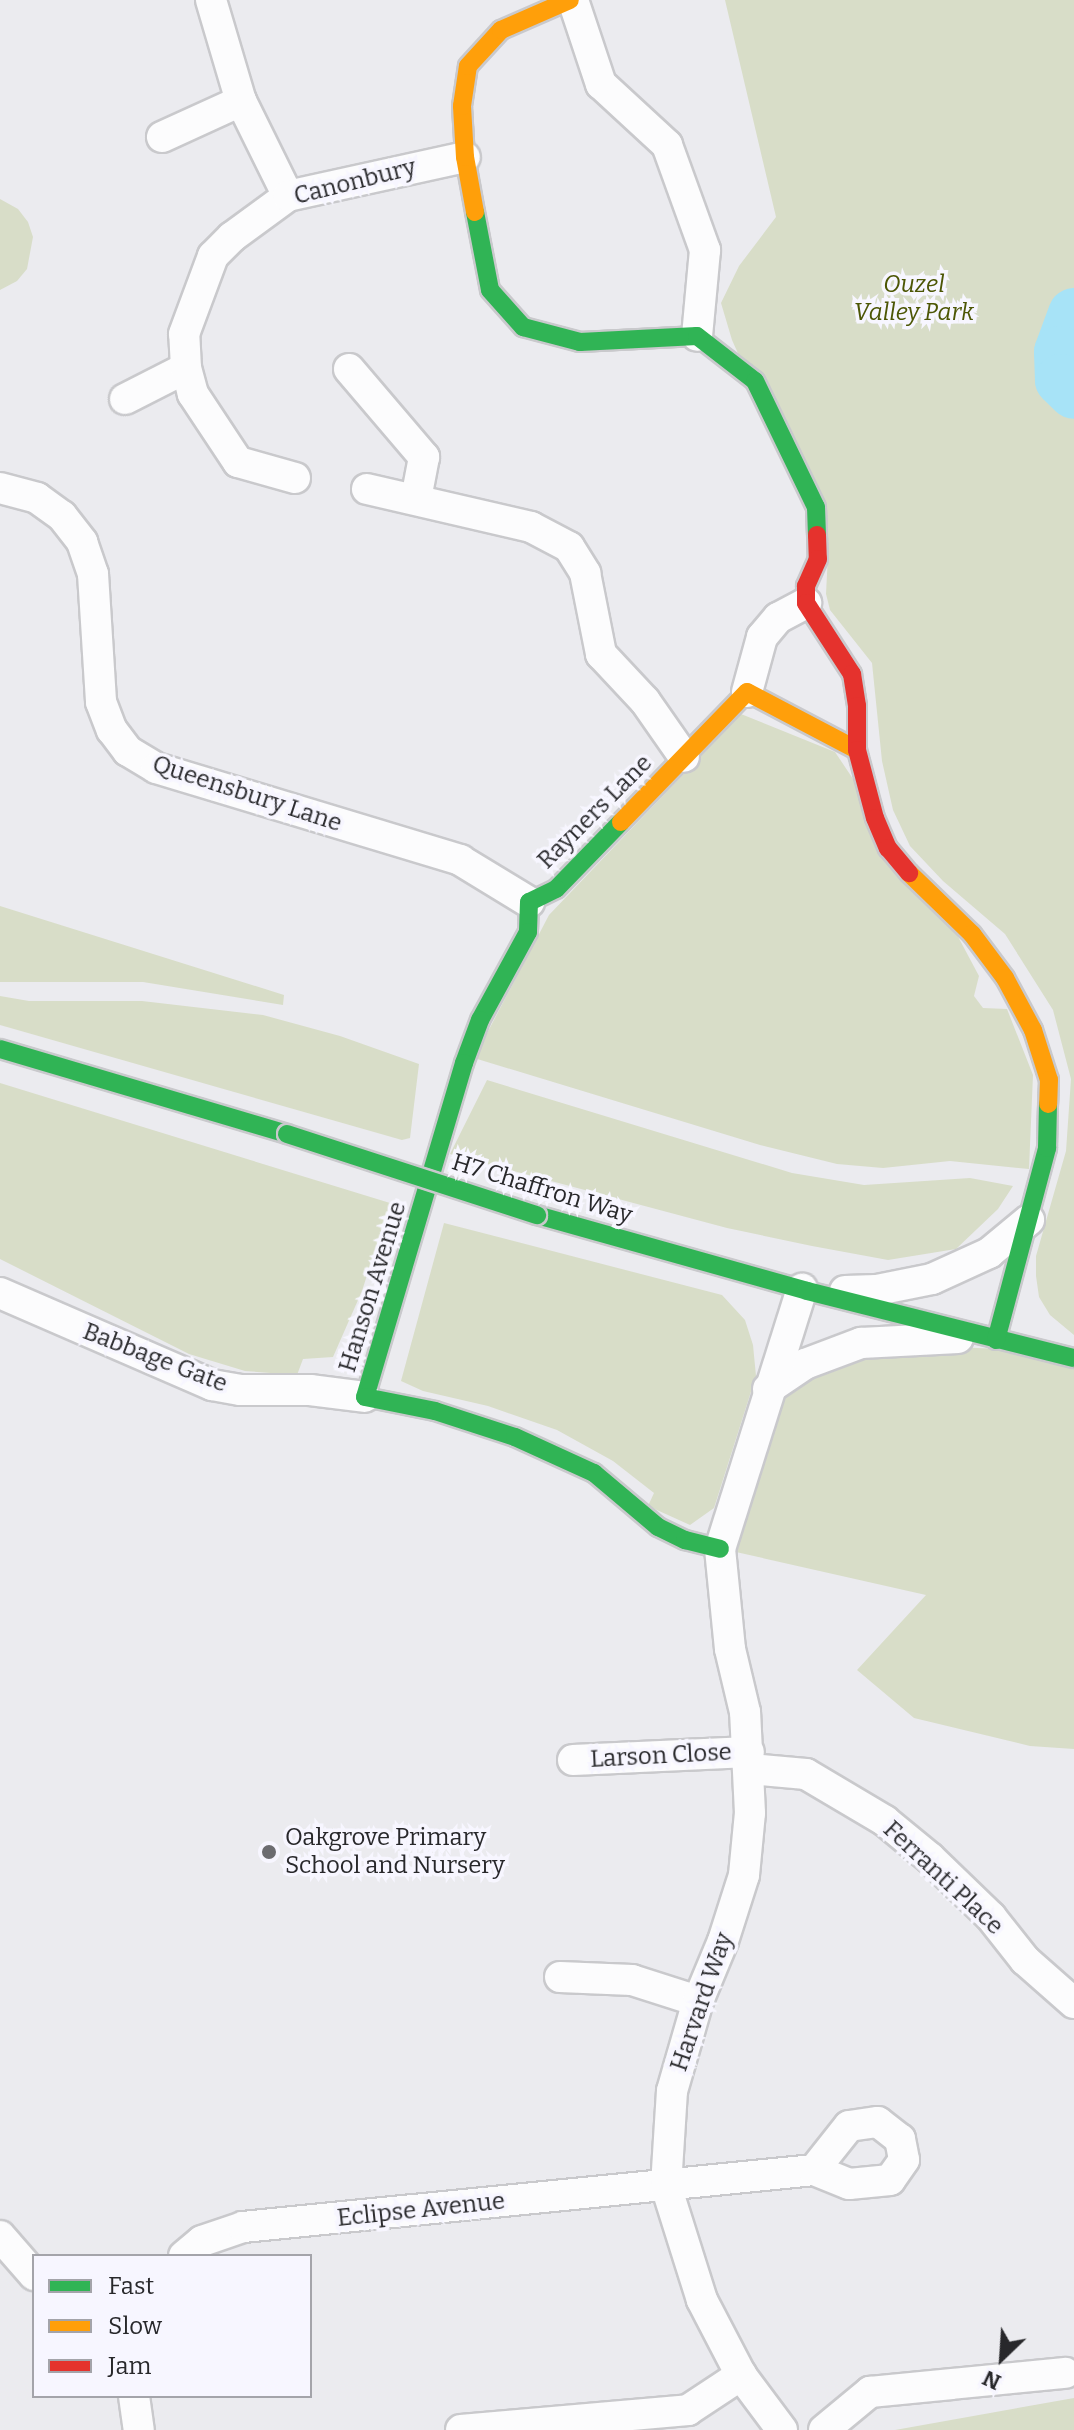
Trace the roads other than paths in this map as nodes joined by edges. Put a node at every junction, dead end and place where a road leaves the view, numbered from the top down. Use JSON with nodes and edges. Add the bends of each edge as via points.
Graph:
{"nodes":[{"id":1,"x":211,"y":0,"type":"edge"},
{"id":2,"x":571,"y":0,"type":"edge"},
{"id":3,"x":241,"y":101,"type":"junction"},
{"id":4,"x":162,"y":137,"type":"dead end"},
{"id":5,"x":465,"y":157,"type":"junction"},
{"id":6,"x":288,"y":196,"type":"junction"},
{"id":7,"x":697,"y":336,"type":"junction"},
{"id":8,"x":186,"y":368,"type":"junction"},
{"id":9,"x":349,"y":369,"type":"dead end"},
{"id":10,"x":125,"y":399,"type":"dead end"},
{"id":11,"x":295,"y":478,"type":"dead end"},
{"id":12,"x":0,"y":488,"type":"edge"},
{"id":13,"x":367,"y":489,"type":"dead end"},
{"id":14,"x":416,"y":499,"type":"junction"},
{"id":15,"x":806,"y":603,"type":"junction"},
{"id":16,"x":747,"y":692,"type":"junction"},
{"id":17,"x":857,"y":750,"type":"junction"},
{"id":18,"x":684,"y":757,"type":"junction"},
{"id":19,"x":529,"y":902,"type":"junction"},
{"id":20,"x":0,"y":1049,"type":"edge"},
{"id":21,"x":48,"y":1064,"type":"junction"},
{"id":22,"x":0,"y":1065,"type":"edge"},
{"id":23,"x":429,"y":1182,"type":"joint"},
{"id":24,"x":1029,"y":1220,"type":"junction"},
{"id":25,"x":805,"y":1290,"type":"junction"},
{"id":26,"x":0,"y":1293,"type":"edge"},
{"id":27,"x":988,"y":1338,"type":"junction"},
{"id":28,"x":1074,"y":1358,"type":"edge"},
{"id":29,"x":768,"y":1389,"type":"junction"},
{"id":30,"x":365,"y":1397,"type":"junction"},
{"id":31,"x":720,"y":1549,"type":"junction"},
{"id":32,"x":573,"y":1760,"type":"dead end"},
{"id":33,"x":750,"y":1760,"type":"junction"},
{"id":34,"x":560,"y":1977,"type":"dead end"},
{"id":35,"x":698,"y":2001,"type":"junction"},
{"id":36,"x":1074,"y":2003,"type":"edge"},
{"id":37,"x":814,"y":2170,"type":"dead end"},
{"id":38,"x":666,"y":2186,"type":"junction"},
{"id":39,"x":0,"y":2236,"type":"edge"},
{"id":40,"x":186,"y":2254,"type":"edge"},
{"id":41,"x":32,"y":2273,"type":"edge"},
{"id":42,"x":1065,"y":2373,"type":"dead end"},
{"id":43,"x":741,"y":2375,"type":"junction"},
{"id":44,"x":134,"y":2398,"type":"edge"},
{"id":45,"x":139,"y":2430,"type":"edge"},
{"id":46,"x":461,"y":2430,"type":"edge"},
{"id":47,"x":782,"y":2430,"type":"edge"},
{"id":48,"x":824,"y":2430,"type":"edge"}],
"edges":[{"from":1,"to":3,"type":"street"},
{"from":2,"to":5,"type":"street","via":[[501,30],[468,66],[462,106]]},
{"from":2,"to":7,"type":"street","via":[[601,84],[667,145],[705,250]]},
{"from":3,"to":4,"type":"street"},
{"from":3,"to":6,"type":"street"},
{"from":5,"to":6,"type":"street","name":"Canonbury"},
{"from":5,"to":7,"type":"street","via":[[490,290],[523,327],[580,342]]},
{"from":6,"to":8,"type":"street","name":"Canonbury","via":[[213,256],[184,334]]},
{"from":7,"to":15,"type":"street","via":[[755,381],[816,507],[818,559],[806,586]]},
{"from":8,"to":10,"type":"street"},
{"from":8,"to":11,"type":"street","name":"Canonbury","via":[[193,394],[238,462]]},
{"from":9,"to":14,"type":"street","via":[[424,457]]},
{"from":12,"to":19,"type":"street","name":"Queensbury Lane","via":[[37,498],[62,516],[82,542],[93,574],[101,702],[128,751],[156,768],[460,860]]},
{"from":13,"to":14,"type":"street"},
{"from":14,"to":18,"type":"street","via":[[531,527],[569,547],[585,573],[601,654],[645,701]]},
{"from":15,"to":16,"type":"street","via":[[778,618],[762,637]]},
{"from":15,"to":17,"type":"street","via":[[852,674]]},
{"from":16,"to":17,"type":"street"},
{"from":16,"to":18,"type":"street","name":"Rayners Lane"},
{"from":17,"to":24,"type":"street","via":[[888,848],[972,934],[1005,978],[1033,1030],[1049,1080],[1050,1118]]},
{"from":18,"to":19,"type":"street","name":"Rayners Lane","via":[[556,889]]},
{"from":19,"to":23,"type":"street","name":"Rayners Lane","via":[[528,932],[480,1020]]},
{"from":20,"to":21,"type":"street","name":"H7 Chaffron Way"},
{"from":21,"to":22,"type":"street"},
{"from":21,"to":25,"type":"street","name":"H7 Chaffron Way","bridge":true,"via":[[537,1215]]},
{"from":23,"to":30,"type":"street","name":"Hanson Avenue"},
{"from":24,"to":25,"type":"street","via":[[989,1253],[932,1279],[877,1290]]},
{"from":24,"to":27,"type":"street"},
{"from":25,"to":27,"type":"street","name":"H7 Chaffron Way"},
{"from":25,"to":29,"type":"street"},
{"from":26,"to":30,"type":"street","name":"Babbage Gate","via":[[212,1385]]},
{"from":27,"to":28,"type":"street","name":"H7 Chaffron Way"},
{"from":27,"to":29,"type":"street","via":[[861,1343],[805,1364]]},
{"from":29,"to":31,"type":"street"},
{"from":30,"to":31,"type":"street","name":"Hanson Avenue","via":[[435,1411],[515,1437],[594,1473],[658,1527]]},
{"from":31,"to":33,"type":"street","name":"Harvard Way","via":[[730,1649]]},
{"from":32,"to":33,"type":"street","name":"Larson Close"},
{"from":33,"to":35,"type":"street","name":"Harvard Way","via":[[744,1875]]},
{"from":33,"to":36,"type":"street","name":"Ferranti Place","via":[[806,1774],[885,1821],[930,1858],[991,1917],[1025,1960]]},
{"from":34,"to":35,"type":"street","via":[[632,1980]]},
{"from":35,"to":38,"type":"street","name":"Harvard Way","via":[[672,2091]]},
{"from":37,"to":38,"type":"street","name":"Eclipse Avenue"},
{"from":38,"to":40,"type":"street","name":"Eclipse Avenue","via":[[243,2227],[202,2241]]},
{"from":38,"to":43,"type":"street","name":"Harvard Way","via":[[702,2300]]},
{"from":39,"to":41,"type":"street"},
{"from":42,"to":48,"type":"street","via":[[870,2392]]},
{"from":43,"to":46,"type":"street","via":[[688,2410]]},
{"from":43,"to":47,"type":"street","name":"Harvard Way"},
{"from":44,"to":45,"type":"street"}]}
